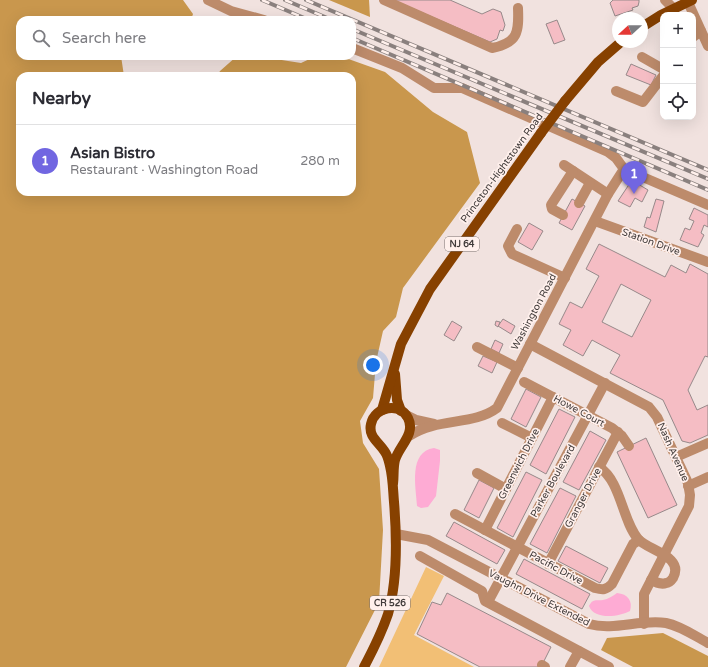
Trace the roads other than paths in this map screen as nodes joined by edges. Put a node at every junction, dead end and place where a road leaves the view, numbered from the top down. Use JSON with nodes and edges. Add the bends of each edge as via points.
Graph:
{"nodes":[{"id":1,"x":208,"y":0,"type":"edge"},
{"id":2,"x":384,"y":0,"type":"edge"},
{"id":3,"x":665,"y":0,"type":"edge"},
{"id":4,"x":689,"y":1,"type":"edge"},
{"id":5,"x":518,"y":8,"type":"dead end"},
{"id":6,"x":674,"y":8,"type":"junction"},
{"id":7,"x":249,"y":16,"type":"edge"},
{"id":8,"x":648,"y":23,"type":"edge"},
{"id":9,"x":697,"y":34,"type":"edge"},
{"id":10,"x":708,"y":46,"type":"edge"},
{"id":11,"x":614,"y":48,"type":"edge"},
{"id":12,"x":356,"y":50,"type":"edge"},
{"id":13,"x":642,"y":57,"type":"dead end"},
{"id":14,"x":660,"y":66,"type":"edge"},
{"id":15,"x":660,"y":80,"type":"edge"},
{"id":16,"x":616,"y":91,"type":"dead end"},
{"id":17,"x":564,"y":165,"type":"dead end"},
{"id":18,"x":624,"y":169,"type":"junction"},
{"id":19,"x":573,"y":171,"type":"junction"},
{"id":20,"x":590,"y":183,"type":"junction"},
{"id":21,"x":608,"y":194,"type":"junction"},
{"id":22,"x":579,"y":203,"type":"dead end"},
{"id":23,"x":708,"y":205,"type":"edge"},
{"id":24,"x":563,"y":215,"type":"dead end"},
{"id":25,"x":595,"y":221,"type":"junction"},
{"id":26,"x":518,"y":229,"type":"dead end"},
{"id":27,"x":708,"y":262,"type":"edge"},
{"id":28,"x":565,"y":278,"type":"junction"},
{"id":29,"x":530,"y":344,"type":"junction"},
{"id":30,"x":477,"y":347,"type":"dead end"},
{"id":31,"x":396,"y":362,"type":"junction"},
{"id":32,"x":518,"y":368,"type":"junction"},
{"id":33,"x":524,"y":382,"type":"dead end"},
{"id":34,"x":605,"y":383,"type":"junction"},
{"id":35,"x":553,"y":397,"type":"junction"},
{"id":36,"x":382,"y":410,"type":"junction"},
{"id":37,"x":404,"y":413,"type":"junction"},
{"id":38,"x":588,"y":416,"type":"junction"},
{"id":39,"x":502,"y":423,"type":"dead end"},
{"id":40,"x":434,"y":424,"type":"junction"},
{"id":41,"x":618,"y":432,"type":"junction"},
{"id":42,"x":407,"y":438,"type":"junction"},
{"id":43,"x":532,"y":438,"type":"junction"},
{"id":44,"x":708,"y":443,"type":"edge"},
{"id":45,"x":380,"y":445,"type":"junction"},
{"id":46,"x":629,"y":446,"type":"dead end"},
{"id":47,"x":676,"y":457,"type":"junction"},
{"id":48,"x":599,"y":468,"type":"junction"},
{"id":49,"x":478,"y":473,"type":"dead end"},
{"id":50,"x":708,"y":477,"type":"edge"},
{"id":51,"x":393,"y":484,"type":"junction"},
{"id":52,"x":688,"y":486,"type":"junction"},
{"id":53,"x":506,"y":489,"type":"junction"},
{"id":54,"x":455,"y":514,"type":"dead end"},
{"id":55,"x":485,"y":530,"type":"junction"},
{"id":56,"x":396,"y":534,"type":"junction"},
{"id":57,"x":639,"y":540,"type":"junction"},
{"id":58,"x":517,"y":547,"type":"junction"},
{"id":59,"x":664,"y":554,"type":"junction"},
{"id":60,"x":420,"y":556,"type":"dead end"},
{"id":61,"x":548,"y":564,"type":"junction"},
{"id":62,"x":501,"y":579,"type":"junction"},
{"id":63,"x":651,"y":580,"type":"junction"},
{"id":64,"x":488,"y":602,"type":"junction"},
{"id":65,"x":644,"y":624,"type":"junction"},
{"id":66,"x":708,"y":644,"type":"edge"},
{"id":67,"x":579,"y":651,"type":"junction"},
{"id":68,"x":364,"y":667,"type":"edge"},
{"id":69,"x":570,"y":667,"type":"edge"},
{"id":70,"x":609,"y":667,"type":"edge"}],
"edges":[{"from":1,"to":7,"type":"street","via":[[230,11]]},
{"from":2,"to":5,"type":"street","via":[[492,48],[509,43],[515,37],[519,24]]},
{"from":3,"to":6,"type":"street"},
{"from":4,"to":6,"type":"main road"},
{"from":4,"to":9,"type":"street"},
{"from":6,"to":8,"type":"main road"},
{"from":9,"to":10,"type":"street"},
{"from":11,"to":31,"type":"main road","name":"Princeton-Hightstown Road","number":"NJ 64","bridge":true,"via":[[598,62],[565,101],[430,289],[401,344]]},
{"from":12,"to":18,"type":"street","via":[[402,68],[434,88],[462,88],[608,152]]},
{"from":13,"to":14,"type":"street"},
{"from":15,"to":16,"type":"street","via":[[643,102]]},
{"from":17,"to":19,"type":"street"},
{"from":18,"to":21,"type":"street","name":"Washington Road"},
{"from":18,"to":23,"type":"street"},
{"from":19,"to":20,"type":"street"},
{"from":19,"to":24,"type":"street","via":[[551,205],[552,209]]},
{"from":20,"to":21,"type":"street"},
{"from":20,"to":22,"type":"street"},
{"from":21,"to":25,"type":"street","name":"Washington Road"},
{"from":25,"to":27,"type":"street","name":"Station Drive"},
{"from":25,"to":28,"type":"street","name":"Washington Road"},
{"from":26,"to":28,"type":"street","via":[[508,246],[512,254]]},
{"from":28,"to":29,"type":"street","name":"Washington Road"},
{"from":29,"to":32,"type":"street","name":"Washington Road"},
{"from":29,"to":34,"type":"street","name":"Nash Avenue"},
{"from":30,"to":32,"type":"street"},
{"from":31,"to":36,"type":"main road","name":"Princeton-Hightstown Road","number":"NJ 64"},
{"from":31,"to":37,"type":"main road","name":"Princeton-Hightstown Road","number":"NJ 64","via":[[396,392]]},
{"from":32,"to":40,"type":"street","name":"Washington Road","via":[[497,408],[487,415]]},
{"from":33,"to":35,"type":"street","name":"Howe Court"},
{"from":34,"to":38,"type":"street","name":"Parker Boulevard"},
{"from":34,"to":47,"type":"street","name":"Nash Avenue","via":[[649,407],[658,417]]},
{"from":35,"to":38,"type":"street","name":"Howe Court"},
{"from":35,"to":43,"type":"street","name":"Greenwich Drive"},
{"from":36,"to":37,"type":"main road","via":[[390,408]]},
{"from":36,"to":45,"type":"main road","number":"CR 526","via":[[374,417],[371,429],[372,435]]},
{"from":37,"to":40,"type":"street","name":"Washington Road","via":[[416,420]]},
{"from":37,"to":42,"type":"main road","via":[[410,425]]},
{"from":38,"to":41,"type":"street","name":"Howe Court"},
{"from":38,"to":58,"type":"street","name":"Parker Boulevard"},
{"from":39,"to":43,"type":"street"},
{"from":40,"to":42,"type":"street","name":"Washington Road","via":[[418,430]]},
{"from":41,"to":46,"type":"street","name":"Howe Court"},
{"from":41,"to":48,"type":"street","name":"Granger Drive"},
{"from":42,"to":45,"type":"main road","via":[[393,447]]},
{"from":42,"to":51,"type":"main road","number":"CR 526","via":[[395,461]]},
{"from":43,"to":53,"type":"street","name":"Greenwich Drive"},
{"from":44,"to":47,"type":"street"},
{"from":45,"to":51,"type":"main road","number":"CR 526","via":[[386,454]]},
{"from":47,"to":52,"type":"street","name":"Nash Avenue"},
{"from":48,"to":57,"type":"street","via":[[609,477]]},
{"from":48,"to":61,"type":"street","name":"Granger Drive"},
{"from":49,"to":53,"type":"street"},
{"from":50,"to":52,"type":"street"},
{"from":51,"to":56,"type":"main road","number":"CR 526"},
{"from":52,"to":59,"type":"street","name":"Nash Avenue","via":[[689,506]]},
{"from":53,"to":55,"type":"street","name":"Greenwich Drive"},
{"from":54,"to":55,"type":"street","name":"Pacific Drive"},
{"from":55,"to":58,"type":"street","name":"Pacific Drive"},
{"from":56,"to":62,"type":"street","name":"Vaughn Drive Extended","via":[[428,540]]},
{"from":56,"to":68,"type":"main road","number":"CR 526","via":[[393,585],[388,614]]},
{"from":57,"to":59,"type":"street"},
{"from":57,"to":61,"type":"street","name":"Pacific Drive","via":[[633,544],[608,588],[595,588]]},
{"from":58,"to":61,"type":"street","name":"Pacific Drive"},
{"from":58,"to":62,"type":"street","name":"Parker Boulevard"},
{"from":59,"to":63,"type":"street","name":"Nash Avenue"},
{"from":59,"to":63,"type":"street","via":[[672,563],[673,577],[670,582],[664,584]]},
{"from":60,"to":64,"type":"street","via":[[482,591],[485,601]]},
{"from":62,"to":64,"type":"street","name":"Parker Boulevard"},
{"from":62,"to":65,"type":"street","name":"Vaughn Drive Extended","via":[[589,624],[607,627]]},
{"from":63,"to":65,"type":"street","name":"Nash Avenue","via":[[644,594]]},
{"from":64,"to":67,"type":"street"},
{"from":65,"to":66,"type":"street","name":"Vaughn Drive Extended","via":[[667,623]]},
{"from":67,"to":69,"type":"street"},
{"from":67,"to":70,"type":"street"}]}
